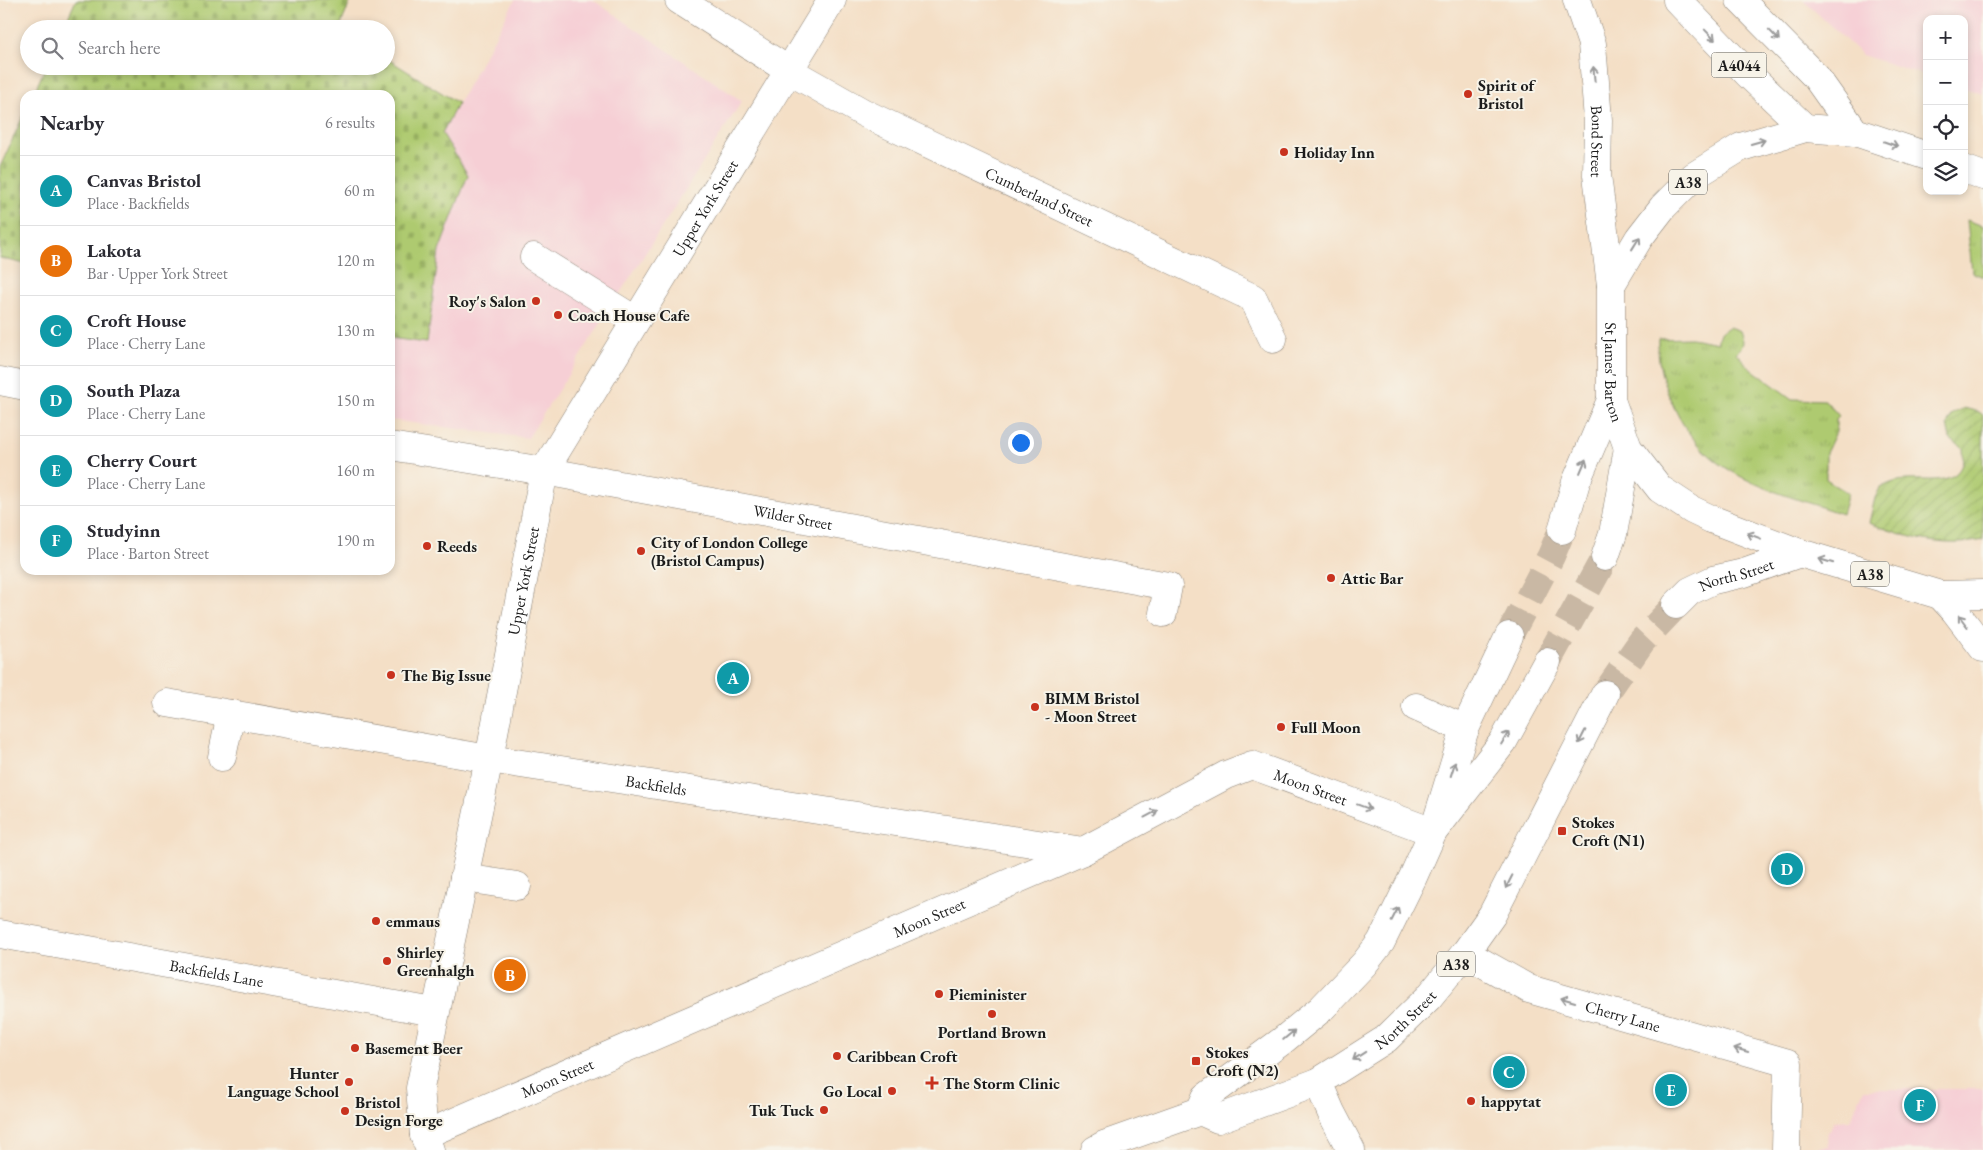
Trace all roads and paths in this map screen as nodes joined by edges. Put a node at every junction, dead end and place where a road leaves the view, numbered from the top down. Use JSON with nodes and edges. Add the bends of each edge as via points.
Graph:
{"nodes":[{"id":1,"x":679,"y":0,"type":"edge"},
{"id":2,"x":832,"y":0,"type":"edge"},
{"id":3,"x":1577,"y":0,"type":"edge"},
{"id":4,"x":1677,"y":0,"type":"edge"},
{"id":5,"x":1740,"y":0,"type":"edge"},
{"id":6,"x":788,"y":70,"type":"junction"},
{"id":7,"x":1804,"y":128,"type":"junction"},
{"id":8,"x":1855,"y":132,"type":"junction"},
{"id":9,"x":1923,"y":155,"type":"edge"},
{"id":10,"x":1968,"y":170,"type":"edge"},
{"id":11,"x":1983,"y":176,"type":"edge"},
{"id":12,"x":534,"y":257,"type":"dead end"},
{"id":13,"x":1611,"y":285,"type":"junction"},
{"id":14,"x":635,"y":320,"type":"junction"},
{"id":15,"x":1273,"y":339,"type":"dead end"},
{"id":16,"x":0,"y":381,"type":"edge"},
{"id":17,"x":20,"y":385,"type":"edge"},
{"id":18,"x":1611,"y":400,"type":"junction"},
{"id":19,"x":395,"y":447,"type":"edge"},
{"id":20,"x":1628,"y":448,"type":"junction"},
{"id":21,"x":544,"y":471,"type":"junction"},
{"id":22,"x":1562,"y":530,"type":"tunnel mouth"},
{"id":23,"x":1800,"y":553,"type":"junction"},
{"id":24,"x":1605,"y":557,"type":"tunnel mouth"},
{"id":25,"x":1983,"y":594,"type":"edge"},
{"id":26,"x":1940,"y":596,"type":"junction"},
{"id":27,"x":1676,"y":605,"type":"tunnel mouth"},
{"id":28,"x":1163,"y":613,"type":"dead end"},
{"id":29,"x":1509,"y":636,"type":"tunnel mouth"},
{"id":30,"x":1983,"y":648,"type":"edge"},
{"id":31,"x":1547,"y":662,"type":"tunnel mouth"},
{"id":32,"x":1605,"y":694,"type":"tunnel mouth"},
{"id":33,"x":167,"y":703,"type":"dead end"},
{"id":34,"x":1416,"y":707,"type":"dead end"},
{"id":35,"x":231,"y":714,"type":"junction"},
{"id":36,"x":1465,"y":729,"type":"junction"},
{"id":37,"x":222,"y":757,"type":"dead end"},
{"id":38,"x":489,"y":759,"type":"junction"},
{"id":39,"x":1433,"y":832,"type":"junction"},
{"id":40,"x":1082,"y":851,"type":"junction"},
{"id":41,"x":464,"y":878,"type":"junction"},
{"id":42,"x":517,"y":886,"type":"dead end"},
{"id":43,"x":0,"y":934,"type":"edge"},
{"id":44,"x":1465,"y":953,"type":"junction"},
{"id":45,"x":434,"y":1012,"type":"junction"},
{"id":46,"x":1318,"y":1082,"type":"junction"},
{"id":47,"x":1200,"y":1111,"type":"junction"},
{"id":48,"x":427,"y":1143,"type":"edge"},
{"id":49,"x":1100,"y":1147,"type":"edge"},
{"id":50,"x":1351,"y":1150,"type":"edge"},
{"id":51,"x":1786,"y":1150,"type":"edge"}],
"edges":[{"from":1,"to":6,"type":"main road","name":"Cumberland Street"},
{"from":2,"to":6,"type":"main road","name":"Upper York Street"},
{"from":13,"to":3,"type":"main road","name":"Bond Street","one_way":true,"via":[[1597,176],[1598,120],[1592,44]]},
{"from":4,"to":7,"type":"main road","number":"A4044","one_way":true},
{"from":5,"to":8,"type":"main road","one_way":true,"via":[[1816,77]]},
{"from":6,"to":14,"type":"main road","name":"Upper York Street"},
{"from":6,"to":15,"type":"main road","name":"Cumberland Street","via":[[864,113],[1253,298]]},
{"from":7,"to":8,"type":"main road","number":"A38"},
{"from":13,"to":7,"type":"main road","number":"A38","one_way":true,"via":[[1639,238],[1663,207],[1694,176],[1741,147]]},
{"from":8,"to":9,"type":"main road","number":"A38","one_way":true},
{"from":10,"to":11,"type":"main road"},
{"from":12,"to":14,"type":"main road"},
{"from":13,"to":18,"type":"main road","name":"St James' Barton","number":"A38"},
{"from":14,"to":21,"type":"main road","name":"Upper York Street"},
{"from":16,"to":17,"type":"main road"},
{"from":18,"to":20,"type":"main road","name":"St James' Barton","number":"A38"},
{"from":22,"to":18,"type":"main road","number":"A38","one_way":true,"via":[[1576,482]]},
{"from":19,"to":21,"type":"main road","name":"Wilder Street"},
{"from":23,"to":20,"type":"main road","name":"St James' Barton","number":"A38","one_way":true,"via":[[1692,510],[1660,489]]},
{"from":20,"to":24,"type":"main road","number":"A38","via":[[1613,534]]},
{"from":21,"to":28,"type":"main road","name":"Wilder Street","via":[[1168,586]]},
{"from":21,"to":38,"type":"main road","name":"Upper York Street"},
{"from":26,"to":23,"type":"main road","name":"St James' Barton","number":"A38","one_way":true},
{"from":23,"to":27,"type":"main road","name":"North Street","via":[[1744,573],[1713,580],[1690,591]]},
{"from":25,"to":26,"type":"main road","name":"St James' Barton","number":"A38"},
{"from":30,"to":26,"type":"main road","one_way":true,"via":[[1956,611]]},
{"from":29,"to":36,"type":"main road"},
{"from":39,"to":31,"type":"main road","one_way":true,"via":[[1503,742]]},
{"from":32,"to":44,"type":"main road","name":"North Street","number":"A38","one_way":true,"via":[[1492,915]]},
{"from":33,"to":35,"type":"main road","name":"Backfields"},
{"from":34,"to":36,"type":"main road"},
{"from":35,"to":37,"type":"main road"},
{"from":35,"to":38,"type":"main road","name":"Backfields"},
{"from":39,"to":36,"type":"main road","one_way":true},
{"from":38,"to":40,"type":"main road","name":"Backfields"},
{"from":38,"to":41,"type":"main road","name":"Upper York Street"},
{"from":40,"to":39,"type":"main road","name":"Moon Street","one_way":true,"via":[[1226,775],[1252,766]]},
{"from":47,"to":39,"type":"main road","one_way":true,"via":[[1206,1097],[1321,1009],[1364,964],[1381,942]]},
{"from":40,"to":48,"type":"main road","name":"Moon Street"},
{"from":41,"to":42,"type":"main road"},
{"from":41,"to":45,"type":"main road","name":"Upper York Street"},
{"from":43,"to":45,"type":"main road","name":"Backfields Lane"},
{"from":44,"to":46,"type":"main road","name":"North Street","number":"A38","one_way":true,"via":[[1428,998],[1386,1038]]},
{"from":51,"to":44,"type":"main road","name":"Cherry Lane","one_way":true,"via":[[1788,1063],[1529,989]]},
{"from":45,"to":48,"type":"main road","name":"Upper York Street","via":[[420,1088]]},
{"from":46,"to":47,"type":"main road","name":"North Street","number":"A38","via":[[1218,1118]]},
{"from":46,"to":50,"type":"main road"},
{"from":47,"to":49,"type":"main road"}]}
